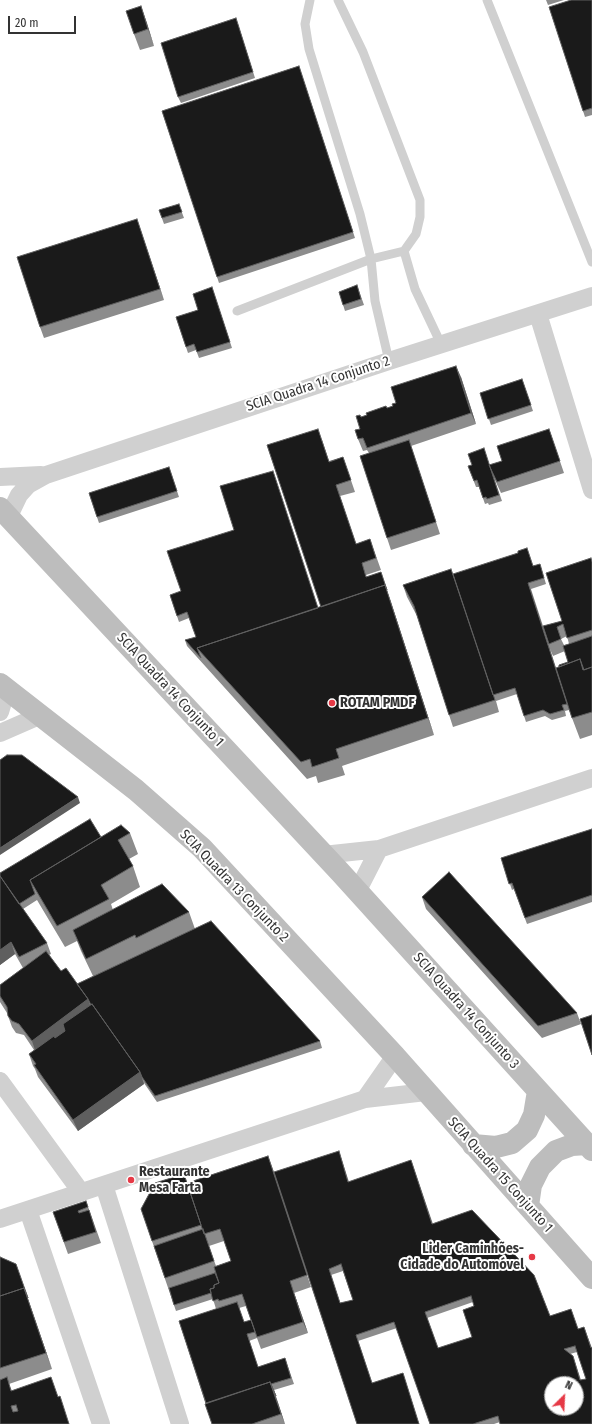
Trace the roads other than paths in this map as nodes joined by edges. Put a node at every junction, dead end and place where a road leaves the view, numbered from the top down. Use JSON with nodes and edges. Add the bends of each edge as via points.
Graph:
{"nodes":[{"id":1,"x":310,"y":0,"type":"edge"},
{"id":2,"x":338,"y":0,"type":"edge"},
{"id":3,"x":487,"y":0,"type":"edge"},
{"id":4,"x":404,"y":251,"type":"junction"},
{"id":5,"x":371,"y":259,"type":"junction"},
{"id":6,"x":592,"y":262,"type":"edge"},
{"id":7,"x":592,"y":296,"type":"edge"},
{"id":8,"x":237,"y":311,"type":"dead end"},
{"id":9,"x":538,"y":314,"type":"junction"},
{"id":10,"x":441,"y":344,"type":"junction"},
{"id":11,"x":389,"y":361,"type":"junction"},
{"id":12,"x":46,"y":475,"type":"junction"},
{"id":13,"x":0,"y":477,"type":"edge"},
{"id":14,"x":592,"y":490,"type":"edge"},
{"id":15,"x":4,"y":513,"type":"edge"},
{"id":16,"x":3,"y":687,"type":"edge"},
{"id":17,"x":32,"y":710,"type":"junction"},
{"id":18,"x":0,"y":712,"type":"edge"},
{"id":19,"x":0,"y":733,"type":"edge"},
{"id":20,"x":592,"y":778,"type":"edge"},
{"id":21,"x":379,"y":849,"type":"junction"},
{"id":22,"x":322,"y":855,"type":"junction"},
{"id":23,"x":340,"y":872,"type":"joint"},
{"id":24,"x":357,"y":892,"type":"junction"},
{"id":25,"x":401,"y":1064,"type":"junction"},
{"id":26,"x":0,"y":1081,"type":"edge"},
{"id":27,"x":538,"y":1091,"type":"junction"},
{"id":28,"x":426,"y":1092,"type":"junction"},
{"id":29,"x":365,"y":1099,"type":"junction"},
{"id":30,"x":473,"y":1145,"type":"junction"},
{"id":31,"x":589,"y":1147,"type":"edge"},
{"id":32,"x":104,"y":1185,"type":"junction"},
{"id":33,"x":81,"y":1192,"type":"junction"},
{"id":34,"x":528,"y":1206,"type":"junction"},
{"id":35,"x":28,"y":1210,"type":"junction"},
{"id":36,"x":0,"y":1219,"type":"edge"},
{"id":37,"x":592,"y":1278,"type":"edge"},
{"id":38,"x":101,"y":1424,"type":"edge"},
{"id":39,"x":180,"y":1424,"type":"edge"}],
"edges":[{"from":1,"to":5,"type":"lane","via":[[305,24],[309,49],[360,214]]},
{"from":2,"to":4,"type":"lane","via":[[363,52],[420,200],[416,234]]},
{"from":3,"to":6,"type":"lane"},
{"from":4,"to":5,"type":"lane"},
{"from":4,"to":10,"type":"lane","via":[[415,289]]},
{"from":5,"to":8,"type":"lane"},
{"from":5,"to":11,"type":"lane","via":[[375,301]]},
{"from":7,"to":9,"type":"street","name":"SCIA Quadra 14 Conjunto 2"},
{"from":9,"to":10,"type":"street","name":"SCIA Quadra 14 Conjunto 2"},
{"from":9,"to":14,"type":"street"},
{"from":10,"to":11,"type":"street","name":"SCIA Quadra 14 Conjunto 2"},
{"from":11,"to":12,"type":"street","name":"SCIA Quadra 14 Conjunto 2"},
{"from":12,"to":13,"type":"street"},
{"from":12,"to":15,"type":"street","via":[[28,484]]},
{"from":15,"to":22,"type":"main road","name":"SCIA Quadra 14 Conjunto 1"},
{"from":16,"to":17,"type":"main road","name":"SCIA Quadra 13 Conjunto 2"},
{"from":16,"to":18,"type":"street"},
{"from":17,"to":19,"type":"street"},
{"from":17,"to":25,"type":"main road","name":"SCIA Quadra 13 Conjunto 2","via":[[136,790],[202,848]]},
{"from":20,"to":21,"type":"street"},
{"from":21,"to":22,"type":"street"},
{"from":21,"to":24,"type":"street"},
{"from":22,"to":23,"type":"main road","name":"SCIA Quadra 14 Conjunto 1"},
{"from":23,"to":24,"type":"main road","name":"SCIA Quadra 14 Conjunto 3"},
{"from":24,"to":27,"type":"main road","name":"SCIA Quadra 14 Conjunto 3"},
{"from":25,"to":28,"type":"main road","name":"SCIA Quadra 15 Conjunto 1"},
{"from":25,"to":29,"type":"street"},
{"from":26,"to":33,"type":"street"},
{"from":27,"to":30,"type":"main road","via":[[534,1115],[527,1130],[512,1144],[496,1147]]},
{"from":27,"to":31,"type":"main road","name":"SCIA Quadra 14 Conjunto 3"},
{"from":28,"to":29,"type":"street"},
{"from":28,"to":30,"type":"main road","name":"SCIA Quadra 15 Conjunto 1"},
{"from":29,"to":32,"type":"street"},
{"from":30,"to":34,"type":"main road","name":"SCIA Quadra 15 Conjunto 1"},
{"from":31,"to":34,"type":"main road","via":[[572,1145],[556,1151],[540,1167],[531,1185]]},
{"from":32,"to":33,"type":"street"},
{"from":32,"to":39,"type":"street"},
{"from":33,"to":35,"type":"street"},
{"from":34,"to":37,"type":"main road","name":"SCIA Quadra 15 Conjunto 1"},
{"from":35,"to":36,"type":"street"},
{"from":35,"to":38,"type":"street"}]}
